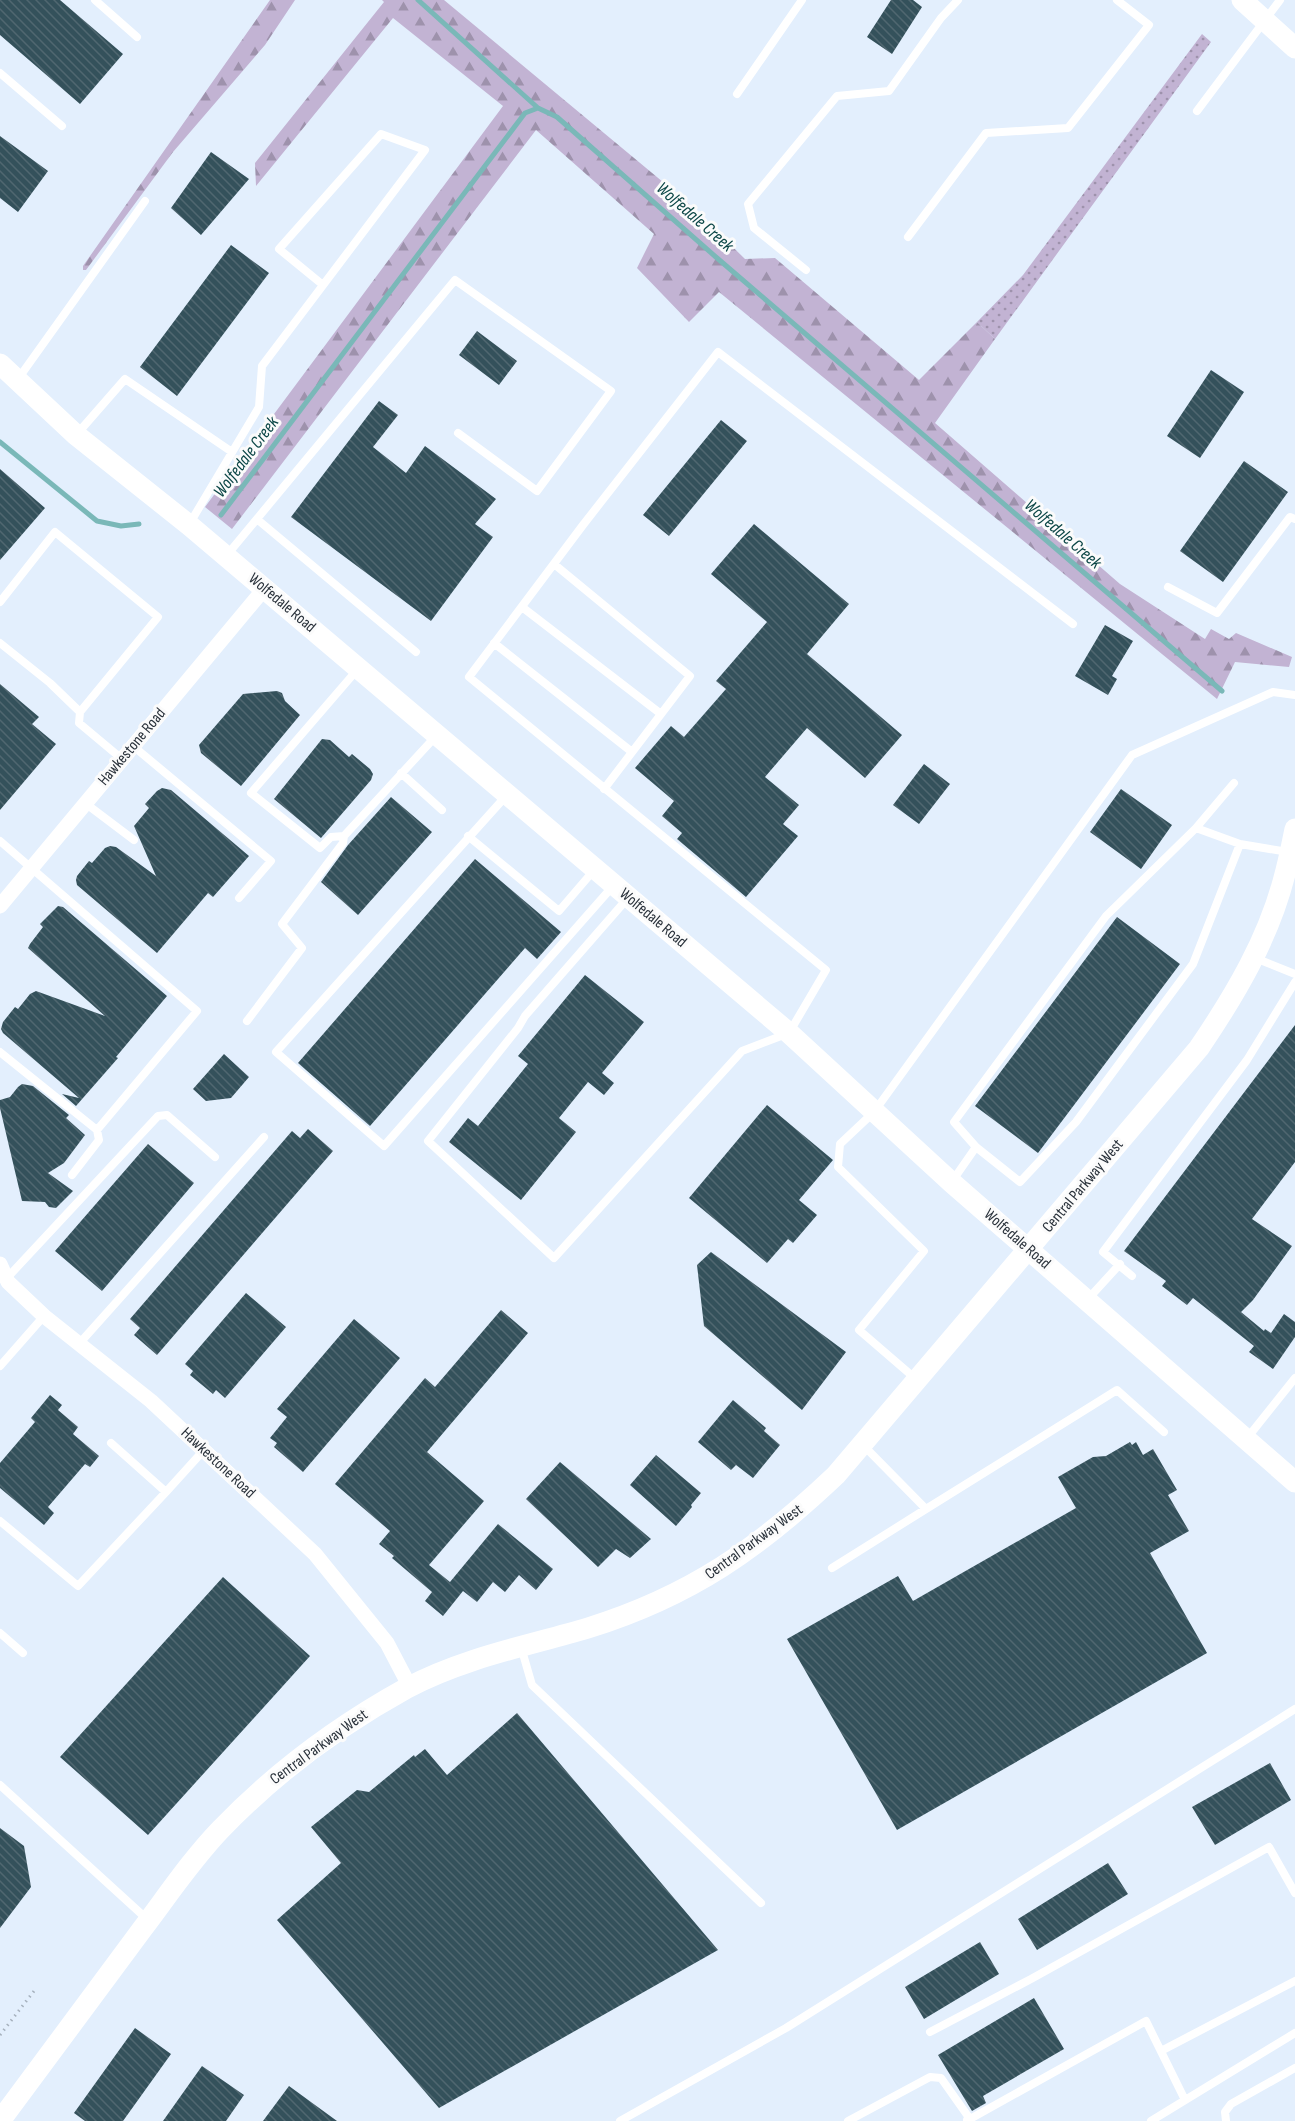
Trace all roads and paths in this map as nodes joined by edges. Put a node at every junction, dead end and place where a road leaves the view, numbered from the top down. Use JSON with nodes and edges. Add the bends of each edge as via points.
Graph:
{"nodes":[{"id":1,"x":95,"y":0,"type":"edge"},
{"id":2,"x":802,"y":0,"type":"edge"},
{"id":3,"x":958,"y":0,"type":"edge"},
{"id":4,"x":1118,"y":0,"type":"edge"},
{"id":5,"x":1242,"y":0,"type":"edge"},
{"id":6,"x":1280,"y":0,"type":"edge"},
{"id":7,"x":1265,"y":21,"type":"junction"},
{"id":8,"x":137,"y":37,"type":"dead end"},
{"id":9,"x":1295,"y":48,"type":"edge"},
{"id":10,"x":0,"y":73,"type":"edge"},
{"id":11,"x":737,"y":94,"type":"dead end"},
{"id":12,"x":1197,"y":111,"type":"dead end"},
{"id":13,"x":62,"y":126,"type":"dead end"},
{"id":14,"x":145,"y":201,"type":"dead end"},
{"id":15,"x":908,"y":237,"type":"dead end"},
{"id":16,"x":806,"y":270,"type":"dead end"},
{"id":17,"x":323,"y":285,"type":"junction"},
{"id":18,"x":0,"y":364,"type":"edge"},
{"id":19,"x":17,"y":380,"type":"junction"},
{"id":20,"x":458,"y":433,"type":"dead end"},
{"id":21,"x":76,"y":435,"type":"junction"},
{"id":22,"x":232,"y":452,"type":"junction"},
{"id":23,"x":1295,"y":519,"type":"edge"},
{"id":24,"x":258,"y":520,"type":"junction"},
{"id":25,"x":189,"y":525,"type":"junction"},
{"id":26,"x":226,"y":556,"type":"junction"},
{"id":27,"x":554,"y":564,"type":"junction"},
{"id":28,"x":1168,"y":587,"type":"dead end"},
{"id":29,"x":264,"y":589,"type":"junction"},
{"id":30,"x":0,"y":603,"type":"edge"},
{"id":31,"x":522,"y":607,"type":"junction"},
{"id":32,"x":1073,"y":624,"type":"dead end"},
{"id":33,"x":0,"y":643,"type":"edge"},
{"id":34,"x":494,"y":643,"type":"junction"},
{"id":35,"x":416,"y":652,"type":"dead end"},
{"id":36,"x":358,"y":669,"type":"junction"},
{"id":37,"x":1295,"y":695,"type":"edge"},
{"id":38,"x":80,"y":712,"type":"junction"},
{"id":39,"x":662,"y":714,"type":"junction"},
{"id":40,"x":436,"y":735,"type":"junction"},
{"id":41,"x":133,"y":746,"type":"junction"},
{"id":42,"x":632,"y":752,"type":"junction"},
{"id":43,"x":122,"y":759,"type":"junction"},
{"id":44,"x":401,"y":773,"type":"junction"},
{"id":45,"x":1234,"y":783,"type":"dead end"},
{"id":46,"x":604,"y":789,"type":"junction"},
{"id":47,"x":507,"y":795,"type":"junction"},
{"id":48,"x":85,"y":803,"type":"junction"},
{"id":49,"x":442,"y":810,"type":"dead end"},
{"id":50,"x":1196,"y":828,"type":"junction"},
{"id":51,"x":1295,"y":829,"type":"edge"},
{"id":52,"x":344,"y":836,"type":"junction"},
{"id":53,"x":468,"y":836,"type":"junction"},
{"id":54,"x":134,"y":840,"type":"dead end"},
{"id":55,"x":0,"y":841,"type":"edge"},
{"id":56,"x":1240,"y":844,"type":"junction"},
{"id":57,"x":1290,"y":852,"type":"junction"},
{"id":58,"x":32,"y":867,"type":"junction"},
{"id":59,"x":595,"y":869,"type":"junction"},
{"id":60,"x":622,"y":891,"type":"junction"},
{"id":61,"x":239,"y":898,"type":"dead end"},
{"id":62,"x":0,"y":906,"type":"edge"},
{"id":63,"x":1253,"y":957,"type":"junction"},
{"id":64,"x":1295,"y":974,"type":"edge"},
{"id":65,"x":1295,"y":982,"type":"edge"},
{"id":66,"x":247,"y":1021,"type":"dead end"},
{"id":67,"x":789,"y":1033,"type":"junction"},
{"id":68,"x":0,"y":1052,"type":"edge"},
{"id":69,"x":874,"y":1112,"type":"junction"},
{"id":70,"x":97,"y":1130,"type":"junction"},
{"id":71,"x":264,"y":1137,"type":"dead end"},
{"id":72,"x":976,"y":1147,"type":"junction"},
{"id":73,"x":215,"y":1157,"type":"dead end"},
{"id":74,"x":72,"y":1175,"type":"dead end"},
{"id":75,"x":951,"y":1182,"type":"junction"},
{"id":76,"x":1029,"y":1250,"type":"junction"},
{"id":77,"x":1120,"y":1264,"type":"junction"},
{"id":78,"x":3,"y":1271,"type":"edge"},
{"id":79,"x":1132,"y":1276,"type":"dead end"},
{"id":80,"x":1087,"y":1300,"type":"junction"},
{"id":81,"x":44,"y":1316,"type":"junction"},
{"id":82,"x":78,"y":1345,"type":"junction"},
{"id":83,"x":0,"y":1366,"type":"edge"},
{"id":84,"x":1295,"y":1378,"type":"edge"},
{"id":85,"x":918,"y":1381,"type":"junction"},
{"id":86,"x":1287,"y":1390,"type":"junction"},
{"id":87,"x":1295,"y":1396,"type":"edge"},
{"id":88,"x":1164,"y":1432,"type":"dead end"},
{"id":89,"x":1245,"y":1441,"type":"junction"},
{"id":90,"x":111,"y":1443,"type":"dead end"},
{"id":91,"x":863,"y":1445,"type":"junction"},
{"id":92,"x":204,"y":1450,"type":"junction"},
{"id":93,"x":1295,"y":1482,"type":"edge"},
{"id":94,"x":166,"y":1492,"type":"junction"},
{"id":95,"x":926,"y":1509,"type":"junction"},
{"id":96,"x":0,"y":1521,"type":"edge"},
{"id":97,"x":832,"y":1568,"type":"dead end"},
{"id":98,"x":0,"y":1633,"type":"edge"},
{"id":99,"x":520,"y":1646,"type":"junction"},
{"id":100,"x":23,"y":1653,"type":"dead end"},
{"id":101,"x":410,"y":1687,"type":"junction"},
{"id":102,"x":1295,"y":1709,"type":"edge"},
{"id":103,"x":0,"y":1785,"type":"edge"},
{"id":104,"x":1295,"y":1893,"type":"edge"},
{"id":105,"x":761,"y":1903,"type":"dead end"},
{"id":106,"x":149,"y":1921,"type":"junction"},
{"id":107,"x":1295,"y":1981,"type":"edge"},
{"id":108,"x":34,"y":1991,"type":"dead end"},
{"id":109,"x":930,"y":2032,"type":"dead end"},
{"id":110,"x":1295,"y":2033,"type":"edge"},
{"id":111,"x":0,"y":2035,"type":"edge"},
{"id":112,"x":1161,"y":2051,"type":"junction"},
{"id":113,"x":1295,"y":2068,"type":"edge"},
{"id":114,"x":1185,"y":2100,"type":"junction"},
{"id":115,"x":968,"y":2120,"type":"edge"},
{"id":116,"x":1154,"y":2120,"type":"edge"},
{"id":117,"x":0,"y":2121,"type":"edge"},
{"id":118,"x":620,"y":2121,"type":"edge"},
{"id":119,"x":848,"y":2121,"type":"edge"},
{"id":120,"x":1226,"y":2121,"type":"edge"}],
"edges":[{"from":1,"to":8,"type":"lane"},
{"from":2,"to":11,"type":"lane"},
{"from":3,"to":16,"type":"lane","via":[[889,91],[837,96],[748,204],[754,228]]},
{"from":4,"to":15,"type":"lane","via":[[1149,25],[1068,128],[986,133]]},
{"from":5,"to":7,"type":"street"},
{"from":6,"to":7,"type":"lane"},
{"from":7,"to":9,"type":"street"},
{"from":7,"to":12,"type":"lane"},
{"from":10,"to":13,"type":"lane"},
{"from":14,"to":19,"type":"lane"},
{"from":17,"to":17,"type":"lane","via":[[343,258],[425,150],[381,134],[279,249]]},
{"from":17,"to":22,"type":"lane","via":[[262,366],[259,407]]},
{"from":18,"to":19,"type":"street","name":"Wolfedale Road"},
{"from":19,"to":21,"type":"street","name":"Wolfedale Road"},
{"from":20,"to":24,"type":"lane","via":[[537,491],[611,391],[455,280]]},
{"from":21,"to":22,"type":"lane","via":[[125,379]]},
{"from":21,"to":25,"type":"street","name":"Wolfedale Road"},
{"from":22,"to":25,"type":"lane"},
{"from":23,"to":28,"type":"lane","via":[[1290,518],[1217,613]]},
{"from":24,"to":26,"type":"lane"},
{"from":24,"to":35,"type":"lane"},
{"from":25,"to":26,"type":"street","name":"Wolfedale Road"},
{"from":26,"to":29,"type":"street","name":"Wolfedale Road"},
{"from":27,"to":31,"type":"lane"},
{"from":27,"to":32,"type":"lane","via":[[718,352]]},
{"from":27,"to":39,"type":"lane","via":[[690,676]]},
{"from":29,"to":36,"type":"street","name":"Wolfedale Road"},
{"from":29,"to":41,"type":"street","name":"Hawkestone Road"},
{"from":30,"to":38,"type":"lane","via":[[56,532],[159,617]]},
{"from":31,"to":34,"type":"lane"},
{"from":31,"to":39,"type":"lane"},
{"from":33,"to":38,"type":"lane"},
{"from":34,"to":42,"type":"lane"},
{"from":34,"to":46,"type":"lane","via":[[469,677]]},
{"from":36,"to":40,"type":"street","name":"Wolfedale Road"},
{"from":36,"to":52,"type":"lane","via":[[251,793],[320,848],[331,837]]},
{"from":37,"to":69,"type":"lane","via":[[1273,692],[1132,755]]},
{"from":38,"to":43,"type":"lane","via":[[79,723]]},
{"from":39,"to":42,"type":"lane"},
{"from":40,"to":44,"type":"lane"},
{"from":40,"to":47,"type":"street","name":"Wolfedale Road"},
{"from":41,"to":43,"type":"street","name":"Hawkestone Road"},
{"from":41,"to":61,"type":"lane","via":[[271,861]]},
{"from":42,"to":46,"type":"lane"},
{"from":43,"to":48,"type":"street","name":"Hawkestone Road"},
{"from":44,"to":49,"type":"lane"},
{"from":44,"to":52,"type":"lane"},
{"from":45,"to":50,"type":"lane"},
{"from":46,"to":67,"type":"lane","via":[[826,970]]},
{"from":47,"to":53,"type":"lane"},
{"from":47,"to":59,"type":"street","name":"Wolfedale Road"},
{"from":48,"to":54,"type":"lane"},
{"from":48,"to":58,"type":"street","name":"Hawkestone Road"},
{"from":50,"to":56,"type":"lane"},
{"from":50,"to":72,"type":"lane","via":[[1106,916],[954,1122]]},
{"from":51,"to":57,"type":"street","name":"Central Parkway West"},
{"from":52,"to":66,"type":"lane","via":[[343,843],[282,924],[302,948]]},
{"from":53,"to":59,"type":"lane","via":[[559,911]]},
{"from":53,"to":60,"type":"lane","via":[[276,1053],[384,1146]]},
{"from":55,"to":58,"type":"lane"},
{"from":56,"to":57,"type":"lane"},
{"from":56,"to":72,"type":"lane","via":[[1193,964],[1076,1122],[1020,1182]]},
{"from":57,"to":63,"type":"street","name":"Central Parkway West","via":[[1266,930]]},
{"from":58,"to":62,"type":"street","name":"Hawkestone Road"},
{"from":58,"to":70,"type":"lane","via":[[197,1011]]},
{"from":59,"to":60,"type":"street","name":"Wolfedale Road"},
{"from":60,"to":67,"type":"street","name":"Wolfedale Road"},
{"from":60,"to":67,"type":"lane","via":[[428,1141],[554,1258],[742,1051]]},
{"from":63,"to":64,"type":"lane"},
{"from":63,"to":76,"type":"street","name":"Central Parkway West","via":[[1223,1013],[1198,1048]]},
{"from":65,"to":77,"type":"lane","via":[[1247,1060],[1103,1252]]},
{"from":67,"to":69,"type":"street","name":"Wolfedale Road"},
{"from":68,"to":70,"type":"lane"},
{"from":69,"to":75,"type":"street","name":"Wolfedale Road"},
{"from":69,"to":85,"type":"lane","via":[[840,1144],[838,1167],[924,1251],[858,1330]]},
{"from":70,"to":74,"type":"lane","via":[[99,1140]]},
{"from":71,"to":82,"type":"lane"},
{"from":72,"to":75,"type":"lane"},
{"from":73,"to":78,"type":"lane","via":[[167,1115],[158,1116]]},
{"from":75,"to":76,"type":"street","name":"Wolfedale Road"},
{"from":76,"to":80,"type":"street","name":"Wolfedale Road"},
{"from":76,"to":85,"type":"street","name":"Central Parkway West"},
{"from":77,"to":79,"type":"lane"},
{"from":77,"to":80,"type":"lane"},
{"from":78,"to":81,"type":"street","name":"Hawkestone Road"},
{"from":80,"to":89,"type":"street","name":"Wolfedale Road"},
{"from":81,"to":82,"type":"street","name":"Hawkestone Road"},
{"from":81,"to":83,"type":"lane"},
{"from":82,"to":92,"type":"street","name":"Hawkestone Road","via":[[151,1401]]},
{"from":84,"to":86,"type":"lane"},
{"from":85,"to":91,"type":"street","name":"Central Parkway West"},
{"from":86,"to":87,"type":"lane"},
{"from":86,"to":89,"type":"lane"},
{"from":88,"to":95,"type":"lane","via":[[1117,1390]]},
{"from":89,"to":93,"type":"street","name":"Wolfedale Road"},
{"from":90,"to":94,"type":"lane"},
{"from":91,"to":95,"type":"lane"},
{"from":91,"to":99,"type":"street","name":"Central Parkway West","via":[[836,1475],[767,1536],[695,1584],[644,1608]]},
{"from":92,"to":94,"type":"lane"},
{"from":92,"to":101,"type":"street","name":"Hawkestone Road","via":[[315,1554],[387,1643]]},
{"from":94,"to":96,"type":"lane","via":[[78,1586]]},
{"from":95,"to":97,"type":"lane"},
{"from":98,"to":100,"type":"lane"},
{"from":99,"to":101,"type":"street","name":"Central Parkway West"},
{"from":99,"to":105,"type":"lane","via":[[532,1685]]},
{"from":101,"to":106,"type":"street","name":"Central Parkway West","via":[[348,1723],[283,1770],[219,1831]]},
{"from":102,"to":118,"type":"lane","via":[[786,2028]]},
{"from":103,"to":106,"type":"lane"},
{"from":104,"to":109,"type":"lane","via":[[1269,1847]]},
{"from":106,"to":117,"type":"street","name":"Central Parkway West"},
{"from":107,"to":112,"type":"lane"},
{"from":108,"to":111,"type":"path"},
{"from":110,"to":114,"type":"lane"},
{"from":112,"to":114,"type":"lane"},
{"from":112,"to":115,"type":"lane","via":[[1146,2021]]},
{"from":113,"to":120,"type":"lane","via":[[1231,2104],[1225,2112]]},
{"from":114,"to":116,"type":"lane"},
{"from":115,"to":119,"type":"lane","via":[[941,2078],[930,2077]]}]}
